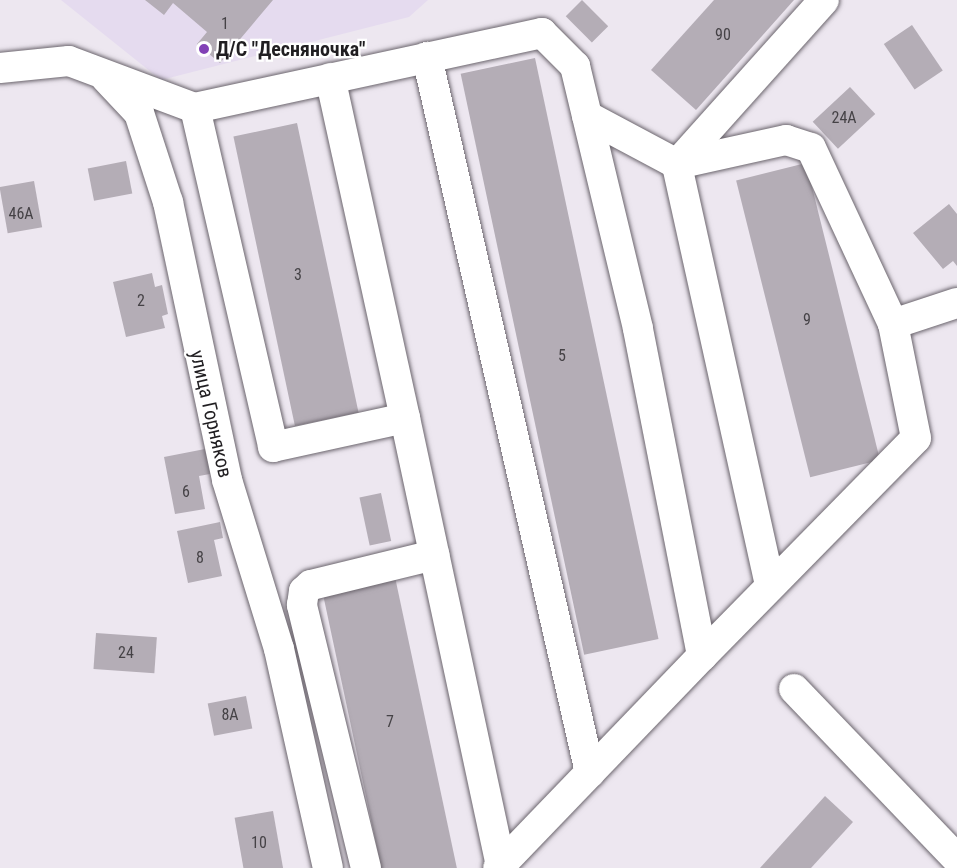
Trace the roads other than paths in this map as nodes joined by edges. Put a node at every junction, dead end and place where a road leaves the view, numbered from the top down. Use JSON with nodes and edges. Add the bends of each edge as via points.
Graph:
{"nodes":[{"id":1,"x":824,"y":0,"type":"edge"},
{"id":2,"x":428,"y":57,"type":"junction"},
{"id":3,"x":0,"y":68,"type":"edge"},
{"id":4,"x":98,"y":70,"type":"junction"},
{"id":5,"x":330,"y":78,"type":"junction"},
{"id":6,"x":195,"y":108,"type":"junction"},
{"id":7,"x":587,"y":116,"type":"junction"},
{"id":8,"x":677,"y":164,"type":"junction"},
{"id":9,"x":957,"y":303,"type":"edge"},
{"id":10,"x":893,"y":324,"type":"junction"},
{"id":11,"x":405,"y":418,"type":"junction"},
{"id":12,"x":434,"y":555,"type":"junction"},
{"id":13,"x":770,"y":585,"type":"junction"},
{"id":14,"x":702,"y":656,"type":"junction"},
{"id":15,"x":794,"y":688,"type":"dead end"},
{"id":16,"x":591,"y":773,"type":"junction"},
{"id":17,"x":957,"y":859,"type":"edge"},
{"id":18,"x":499,"y":867,"type":"edge"},
{"id":19,"x":328,"y":868,"type":"edge"},
{"id":20,"x":366,"y":868,"type":"edge"}],
"edges":[{"from":1,"to":8,"type":"street"},
{"from":2,"to":5,"type":"street"},
{"from":2,"to":7,"type":"street","via":[[542,33],[575,66]]},
{"from":2,"to":16,"type":"street"},
{"from":3,"to":4,"type":"street","name":"улица Горняков","via":[[69,61]]},
{"from":4,"to":6,"type":"street"},
{"from":4,"to":19,"type":"street","name":"улица Горняков","via":[[139,113],[168,202],[227,480],[279,649]]},
{"from":5,"to":6,"type":"street"},
{"from":5,"to":11,"type":"street"},
{"from":6,"to":11,"type":"street","via":[[273,447]]},
{"from":7,"to":8,"type":"street"},
{"from":7,"to":14,"type":"street","via":[[638,329]]},
{"from":8,"to":10,"type":"street","via":[[786,140],[811,148]]},
{"from":8,"to":13,"type":"street"},
{"from":9,"to":10,"type":"street"},
{"from":10,"to":13,"type":"street","via":[[916,438]]},
{"from":11,"to":12,"type":"street"},
{"from":12,"to":18,"type":"street"},
{"from":12,"to":20,"type":"street","via":[[311,585],[304,591],[302,604]]},
{"from":13,"to":14,"type":"street"},
{"from":14,"to":16,"type":"street"},
{"from":15,"to":17,"type":"street"},
{"from":16,"to":18,"type":"street"}]}
